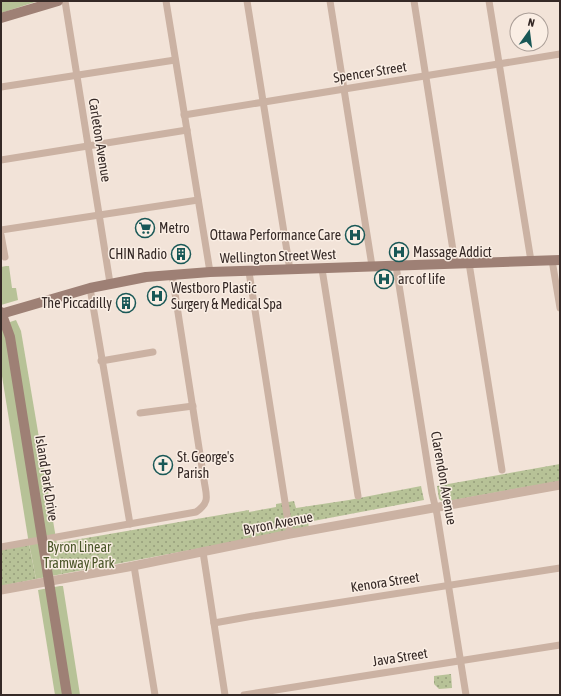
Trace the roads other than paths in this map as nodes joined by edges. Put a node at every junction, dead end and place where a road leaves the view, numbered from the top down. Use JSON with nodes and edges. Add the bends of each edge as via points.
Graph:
{"nodes":[{"id":1,"x":58,"y":1,"type":"edge"},
{"id":2,"x":65,"y":1,"type":"edge"},
{"id":3,"x":166,"y":1,"type":"edge"},
{"id":4,"x":248,"y":1,"type":"edge"},
{"id":5,"x":330,"y":1,"type":"edge"},
{"id":6,"x":414,"y":1,"type":"edge"},
{"id":7,"x":489,"y":1,"type":"edge"},
{"id":8,"x":1,"y":18,"type":"edge"},
{"id":9,"x":560,"y":54,"type":"edge"},
{"id":10,"x":175,"y":60,"type":"junction"},
{"id":11,"x":500,"y":64,"type":"junction"},
{"id":12,"x":76,"y":76,"type":"junction"},
{"id":13,"x":426,"y":77,"type":"junction"},
{"id":14,"x":1,"y":87,"type":"edge"},
{"id":15,"x":344,"y":90,"type":"junction"},
{"id":16,"x":264,"y":102,"type":"junction"},
{"id":17,"x":184,"y":115,"type":"junction"},
{"id":18,"x":187,"y":130,"type":"junction"},
{"id":19,"x":88,"y":146,"type":"junction"},
{"id":20,"x":1,"y":160,"type":"edge"},
{"id":21,"x":198,"y":200,"type":"junction"},
{"id":22,"x":99,"y":216,"type":"junction"},
{"id":23,"x":1,"y":230,"type":"edge"},
{"id":24,"x":1,"y":235,"type":"edge"},
{"id":25,"x":5,"y":257,"type":"dead end"},
{"id":26,"x":556,"y":260,"type":"edge"},
{"id":27,"x":531,"y":261,"type":"junction"},
{"id":28,"x":455,"y":263,"type":"junction"},
{"id":29,"x":469,"y":263,"type":"junction"},
{"id":30,"x":372,"y":266,"type":"junction"},
{"id":31,"x":396,"y":266,"type":"junction"},
{"id":32,"x":322,"y":269,"type":"junction"},
{"id":33,"x":290,"y":270,"type":"junction"},
{"id":34,"x":210,"y":272,"type":"junction"},
{"id":35,"x":249,"y":272,"type":"junction"},
{"id":36,"x":172,"y":274,"type":"junction"},
{"id":37,"x":110,"y":284,"type":"junction"},
{"id":38,"x":90,"y":288,"type":"junction"},
{"id":39,"x":560,"y":308,"type":"edge"},
{"id":40,"x":1,"y":314,"type":"edge"},
{"id":41,"x":1,"y":333,"type":"edge"},
{"id":42,"x":154,"y":352,"type":"dead end"},
{"id":43,"x":102,"y":360,"type":"junction"},
{"id":44,"x":14,"y":361,"type":"junction"},
{"id":45,"x":193,"y":406,"type":"junction"},
{"id":46,"x":140,"y":413,"type":"dead end"},
{"id":47,"x":502,"y":470,"type":"dead end"},
{"id":48,"x":560,"y":485,"type":"edge"},
{"id":49,"x":358,"y":496,"type":"dead end"},
{"id":50,"x":436,"y":508,"type":"junction"},
{"id":51,"x":130,"y":524,"type":"junction"},
{"id":52,"x":290,"y":534,"type":"junction"},
{"id":53,"x":42,"y":539,"type":"junction"},
{"id":54,"x":1,"y":547,"type":"edge"},
{"id":55,"x":203,"y":552,"type":"junction"},
{"id":56,"x":134,"y":566,"type":"junction"},
{"id":57,"x":560,"y":568,"type":"edge"},
{"id":58,"x":49,"y":581,"type":"junction"},
{"id":59,"x":448,"y":586,"type":"junction"},
{"id":60,"x":1,"y":590,"type":"edge"},
{"id":61,"x":214,"y":623,"type":"junction"},
{"id":62,"x":560,"y":645,"type":"edge"},
{"id":63,"x":460,"y":661,"type":"junction"},
{"id":64,"x":67,"y":695,"type":"edge"},
{"id":65,"x":155,"y":695,"type":"edge"},
{"id":66,"x":225,"y":695,"type":"edge"},
{"id":67,"x":244,"y":695,"type":"edge"},
{"id":68,"x":466,"y":695,"type":"edge"}],
"edges":[{"from":1,"to":8,"type":"main road"},
{"from":2,"to":12,"type":"street","name":"Carleton Avenue"},
{"from":3,"to":10,"type":"street"},
{"from":4,"to":16,"type":"street"},
{"from":5,"to":15,"type":"street"},
{"from":6,"to":13,"type":"street"},
{"from":7,"to":11,"type":"street"},
{"from":9,"to":11,"type":"street","name":"Spencer Street"},
{"from":10,"to":12,"type":"street"},
{"from":10,"to":17,"type":"street"},
{"from":11,"to":13,"type":"street","name":"Spencer Street"},
{"from":11,"to":27,"type":"street"},
{"from":12,"to":14,"type":"street"},
{"from":12,"to":19,"type":"street","name":"Carleton Avenue"},
{"from":13,"to":15,"type":"street","name":"Spencer Street"},
{"from":13,"to":28,"type":"street"},
{"from":15,"to":16,"type":"street","name":"Spencer Street"},
{"from":15,"to":30,"type":"street"},
{"from":16,"to":17,"type":"street","name":"Spencer Street"},
{"from":16,"to":33,"type":"street"},
{"from":17,"to":18,"type":"street"},
{"from":18,"to":19,"type":"street"},
{"from":18,"to":21,"type":"street"},
{"from":19,"to":20,"type":"street"},
{"from":19,"to":22,"type":"street","name":"Carleton Avenue"},
{"from":21,"to":22,"type":"street"},
{"from":21,"to":34,"type":"street"},
{"from":22,"to":23,"type":"street"},
{"from":22,"to":37,"type":"street","name":"Carleton Avenue"},
{"from":24,"to":25,"type":"street"},
{"from":26,"to":27,"type":"main road","name":"Wellington Street West"},
{"from":26,"to":39,"type":"street"},
{"from":27,"to":29,"type":"main road","name":"Wellington Street West"},
{"from":28,"to":29,"type":"main road","name":"Wellington Street West"},
{"from":28,"to":31,"type":"main road","name":"Wellington Street West"},
{"from":29,"to":47,"type":"street"},
{"from":30,"to":31,"type":"main road","name":"Wellington Street West"},
{"from":30,"to":32,"type":"main road","name":"Wellington Street West"},
{"from":31,"to":50,"type":"street","name":"Clarendon Avenue"},
{"from":32,"to":33,"type":"main road","name":"Wellington Street West"},
{"from":32,"to":49,"type":"street"},
{"from":33,"to":35,"type":"main road","name":"Wellington Street West"},
{"from":34,"to":35,"type":"main road","name":"Wellington Street West"},
{"from":34,"to":36,"type":"main road","name":"Wellington Street West"},
{"from":35,"to":52,"type":"street"},
{"from":36,"to":37,"type":"main road","name":"Wellington Street West","via":[[146,276]]},
{"from":36,"to":45,"type":"street"},
{"from":37,"to":38,"type":"main road","name":"Wellington Street West"},
{"from":38,"to":40,"type":"main road","name":"Wellington Street West"},
{"from":38,"to":43,"type":"street"},
{"from":40,"to":44,"type":"main road","name":"Island Park Drive","via":[[10,337]]},
{"from":41,"to":44,"type":"main road","name":"Island Park Drive"},
{"from":42,"to":43,"type":"street"},
{"from":43,"to":51,"type":"street"},
{"from":44,"to":53,"type":"main road","name":"Island Park Drive"},
{"from":45,"to":46,"type":"street"},
{"from":45,"to":51,"type":"street","via":[[207,500],[204,507],[196,512]]},
{"from":48,"to":50,"type":"street","name":"Byron Avenue"},
{"from":50,"to":52,"type":"street","name":"Byron Avenue"},
{"from":50,"to":59,"type":"street","name":"Clarendon Avenue"},
{"from":51,"to":53,"type":"street"},
{"from":52,"to":55,"type":"street","name":"Byron Avenue"},
{"from":53,"to":54,"type":"street"},
{"from":53,"to":58,"type":"main road","name":"Island Park Drive"},
{"from":55,"to":56,"type":"street","name":"Byron Avenue"},
{"from":55,"to":61,"type":"street"},
{"from":56,"to":58,"type":"street","name":"Byron Avenue"},
{"from":56,"to":65,"type":"street"},
{"from":57,"to":59,"type":"street","name":"Kenora Street"},
{"from":58,"to":60,"type":"street","name":"Byron Avenue"},
{"from":58,"to":64,"type":"main road","name":"Island Park Drive"},
{"from":59,"to":61,"type":"street","name":"Kenora Street"},
{"from":59,"to":63,"type":"street","name":"Clarendon Avenue"},
{"from":61,"to":66,"type":"street"},
{"from":62,"to":63,"type":"street","name":"Java Street"},
{"from":63,"to":67,"type":"street","name":"Java Street"},
{"from":63,"to":68,"type":"street","name":"Clarendon Avenue"}]}
